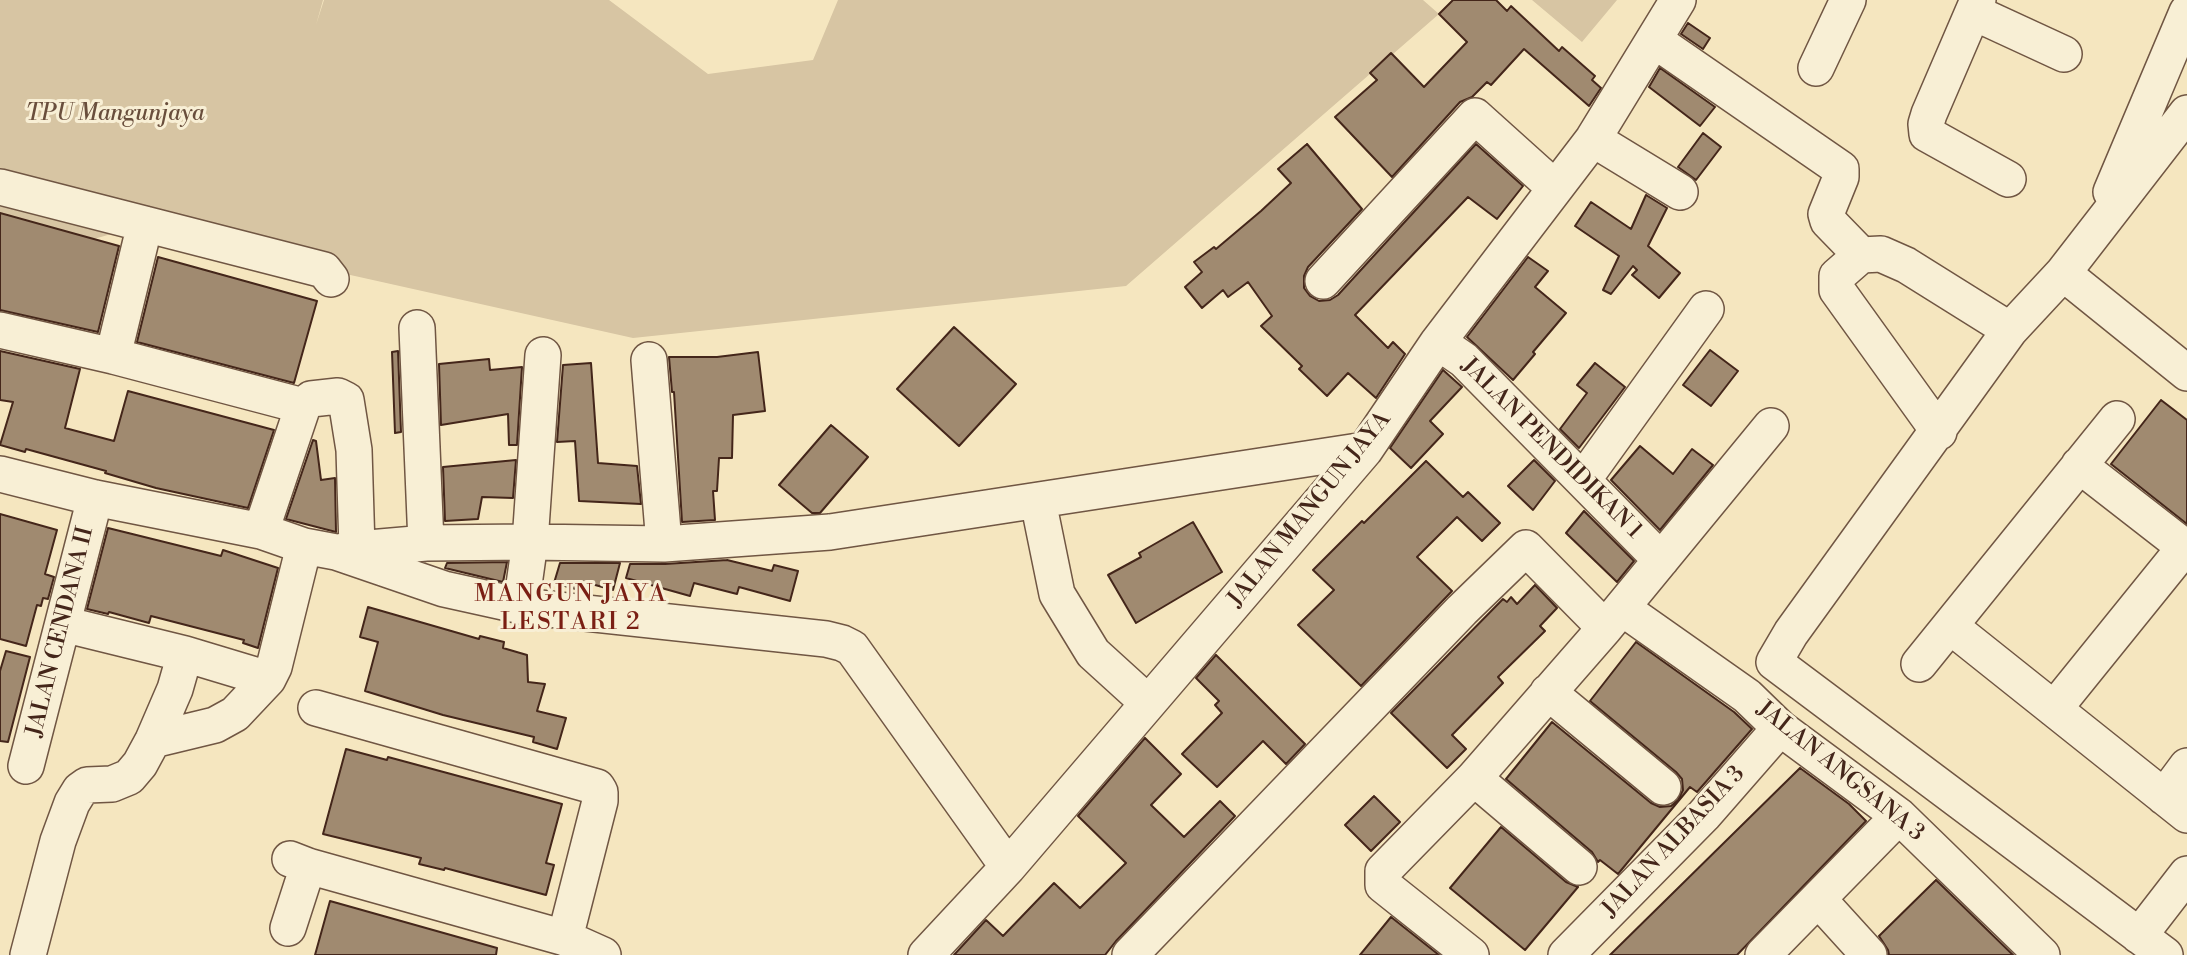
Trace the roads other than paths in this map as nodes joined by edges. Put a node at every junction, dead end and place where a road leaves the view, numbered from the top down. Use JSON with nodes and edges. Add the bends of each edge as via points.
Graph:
{"nodes":[{"id":1,"x":1678,"y":0,"type":"edge"},
{"id":2,"x":1848,"y":0,"type":"edge"},
{"id":3,"x":1976,"y":6,"type":"edge"},
{"id":4,"x":2187,"y":12,"type":"edge"},
{"id":5,"x":1654,"y":40,"type":"junction"},
{"id":6,"x":2064,"y":54,"type":"dead end"},
{"id":7,"x":1816,"y":68,"type":"dead end"},
{"id":8,"x":2187,"y":113,"type":"edge"},
{"id":9,"x":1593,"y":139,"type":"junction"},
{"id":10,"x":2008,"y":179,"type":"dead end"},
{"id":11,"x":0,"y":187,"type":"edge"},
{"id":12,"x":1555,"y":188,"type":"junction"},
{"id":13,"x":1680,"y":192,"type":"dead end"},
{"id":14,"x":145,"y":224,"type":"junction"},
{"id":15,"x":2093,"y":234,"type":"junction"},
{"id":16,"x":1861,"y":255,"type":"junction"},
{"id":17,"x":2063,"y":273,"type":"junction"},
{"id":18,"x":331,"y":279,"type":"dead end"},
{"id":19,"x":1323,"y":281,"type":"dead end"},
{"id":20,"x":1706,"y":309,"type":"dead end"},
{"id":21,"x":417,"y":328,"type":"dead end"},
{"id":22,"x":2010,"y":330,"type":"junction"},
{"id":23,"x":1,"y":332,"type":"edge"},
{"id":24,"x":1438,"y":342,"type":"junction"},
{"id":25,"x":543,"y":355,"type":"dead end"},
{"id":26,"x":113,"y":356,"type":"junction"},
{"id":27,"x":649,"y":360,"type":"dead end"},
{"id":28,"x":2187,"y":373,"type":"edge"},
{"id":29,"x":303,"y":407,"type":"junction"},
{"id":30,"x":2116,"y":419,"type":"dead end"},
{"id":31,"x":1770,"y":426,"type":"dead end"},
{"id":32,"x":1939,"y":432,"type":"junction"},
{"id":33,"x":1365,"y":450,"type":"junction"},
{"id":34,"x":2080,"y":465,"type":"junction"},
{"id":35,"x":0,"y":474,"type":"edge"},
{"id":36,"x":1583,"y":480,"type":"junction"},
{"id":37,"x":95,"y":498,"type":"junction"},
{"id":38,"x":1038,"y":501,"type":"junction"},
{"id":39,"x":261,"y":531,"type":"junction"},
{"id":40,"x":530,"y":542,"type":"junction"},
{"id":41,"x":426,"y":543,"type":"junction"},
{"id":42,"x":664,"y":544,"type":"junction"},
{"id":43,"x":2186,"y":548,"type":"edge"},
{"id":44,"x":333,"y":549,"type":"junction"},
{"id":45,"x":1661,"y":560,"type":"junction"},
{"id":46,"x":521,"y":606,"type":"junction"},
{"id":47,"x":1613,"y":618,"type":"junction"},
{"id":48,"x":63,"y":624,"type":"junction"},
{"id":49,"x":1950,"y":626,"type":"junction"},
{"id":50,"x":185,"y":654,"type":"junction"},
{"id":51,"x":1919,"y":664,"type":"dead end"},
{"id":52,"x":268,"y":678,"type":"junction"},
{"id":53,"x":1548,"y":692,"type":"junction"},
{"id":54,"x":1148,"y":703,"type":"junction"},
{"id":55,"x":316,"y":708,"type":"dead end"},
{"id":56,"x":2054,"y":709,"type":"junction"},
{"id":57,"x":1780,"y":728,"type":"junction"},
{"id":58,"x":153,"y":740,"type":"junction"},
{"id":59,"x":26,"y":766,"type":"dead end"},
{"id":60,"x":2187,"y":766,"type":"edge"},
{"id":61,"x":1474,"y":778,"type":"junction"},
{"id":62,"x":1663,"y":787,"type":"dead end"},
{"id":63,"x":2175,"y":806,"type":"edge"},
{"id":64,"x":1899,"y":817,"type":"junction"},
{"id":65,"x":1008,"y":867,"type":"junction"},
{"id":66,"x":1579,"y":867,"type":"dead end"},
{"id":67,"x":2184,"y":883,"type":"edge"},
{"id":68,"x":1819,"y":900,"type":"junction"},
{"id":69,"x":565,"y":938,"type":"junction"},
{"id":70,"x":282,"y":944,"type":"edge"},
{"id":71,"x":2152,"y":946,"type":"edge"},
{"id":72,"x":28,"y":955,"type":"edge"},
{"id":73,"x":603,"y":955,"type":"edge"},
{"id":74,"x":926,"y":955,"type":"edge"},
{"id":75,"x":1130,"y":955,"type":"edge"},
{"id":76,"x":1471,"y":955,"type":"edge"},
{"id":77,"x":1566,"y":955,"type":"edge"},
{"id":78,"x":1763,"y":955,"type":"edge"},
{"id":79,"x":1869,"y":955,"type":"edge"},
{"id":80,"x":2042,"y":955,"type":"edge"}],
"edges":[{"from":1,"to":5,"type":"street","name":"JALAN MANGUN JAYA"},
{"from":2,"to":7,"type":"street"},
{"from":3,"to":6,"type":"street"},
{"from":3,"to":10,"type":"street","via":[[1929,114],[1927,134]]},
{"from":4,"to":15,"type":"street"},
{"from":5,"to":9,"type":"street","name":"JALAN MANGUN JAYA"},
{"from":5,"to":16,"type":"street","via":[[1841,169],[1826,214]]},
{"from":8,"to":15,"type":"street"},
{"from":9,"to":12,"type":"street","name":"JALAN MANGUN JAYA"},
{"from":9,"to":13,"type":"street"},
{"from":11,"to":14,"type":"street"},
{"from":12,"to":19,"type":"street","via":[[1475,116]]},
{"from":12,"to":24,"type":"street","name":"JALAN MANGUN JAYA"},
{"from":14,"to":18,"type":"street","via":[[324,270]]},
{"from":14,"to":26,"type":"street"},
{"from":15,"to":17,"type":"street"},
{"from":16,"to":22,"type":"street","via":[[1881,254],[1906,265]]},
{"from":16,"to":32,"type":"street","via":[[1837,276],[1837,290]]},
{"from":17,"to":22,"type":"street"},
{"from":17,"to":28,"type":"street"},
{"from":20,"to":36,"type":"street"},
{"from":21,"to":41,"type":"street"},
{"from":22,"to":32,"type":"street"},
{"from":23,"to":26,"type":"street"},
{"from":24,"to":33,"type":"street","name":"JALAN MANGUN JAYA"},
{"from":24,"to":36,"type":"street","name":"JALAN PENDIDIKAN 1","via":[[1464,360]]},
{"from":25,"to":40,"type":"street"},
{"from":26,"to":29,"type":"street"},
{"from":27,"to":42,"type":"street"},
{"from":29,"to":39,"type":"street"},
{"from":29,"to":44,"type":"street","via":[[311,399],[338,396],[346,400],[354,450]]},
{"from":30,"to":34,"type":"street"},
{"from":31,"to":45,"type":"street"},
{"from":32,"to":71,"type":"street","via":[[1774,662]]},
{"from":33,"to":38,"type":"street"},
{"from":33,"to":54,"type":"street","name":"JALAN MANGUN JAYA"},
{"from":34,"to":43,"type":"street"},
{"from":34,"to":49,"type":"street"},
{"from":35,"to":37,"type":"street"},
{"from":36,"to":45,"type":"street","name":"JALAN PENDIDIKAN 1"},
{"from":37,"to":39,"type":"street"},
{"from":37,"to":48,"type":"street","name":"JALAN CENDANA II"},
{"from":38,"to":42,"type":"street","via":[[830,532]]},
{"from":38,"to":54,"type":"street","via":[[1057,594],[1093,653]]},
{"from":39,"to":44,"type":"street"},
{"from":40,"to":41,"type":"street"},
{"from":40,"to":42,"type":"street"},
{"from":40,"to":46,"type":"street"},
{"from":41,"to":44,"type":"street"},
{"from":43,"to":56,"type":"street"},
{"from":44,"to":46,"type":"street","via":[[444,589]]},
{"from":44,"to":52,"type":"street"},
{"from":45,"to":47,"type":"street"},
{"from":46,"to":65,"type":"street","via":[[826,639],[852,648]]},
{"from":47,"to":53,"type":"street"},
{"from":47,"to":57,"type":"street","name":"JALAN ANGSANA 3","via":[[1747,696]]},
{"from":47,"to":75,"type":"street","name":"JALAN ANGSANA 3","via":[[1526,548]]},
{"from":48,"to":50,"type":"street"},
{"from":48,"to":59,"type":"street","name":"JALAN CENDANA II"},
{"from":49,"to":51,"type":"street"},
{"from":49,"to":56,"type":"street"},
{"from":50,"to":52,"type":"street"},
{"from":50,"to":58,"type":"street"},
{"from":52,"to":58,"type":"street","via":[[235,714],[215,725]]},
{"from":53,"to":61,"type":"street"},
{"from":53,"to":62,"type":"street"},
{"from":54,"to":65,"type":"street","name":"JALAN MANGUN JAYA"},
{"from":55,"to":69,"type":"street","via":[[597,787],[600,801]]},
{"from":56,"to":63,"type":"street"},
{"from":57,"to":64,"type":"street","name":"JALAN ANGSANA 3"},
{"from":57,"to":77,"type":"street","name":"JALAN ALBASIA 3","via":[[1704,815]]},
{"from":58,"to":72,"type":"street","via":[[129,777],[112,784],[88,785],[72,803]]},
{"from":60,"to":63,"type":"street"},
{"from":61,"to":66,"type":"street"},
{"from":61,"to":76,"type":"street","via":[[1383,871],[1383,885]]},
{"from":64,"to":68,"type":"street"},
{"from":64,"to":80,"type":"street","name":"JALAN ANGSANA 3"},
{"from":65,"to":74,"type":"street","name":"JALAN MANGUN JAYA"},
{"from":67,"to":71,"type":"street"},
{"from":68,"to":78,"type":"street"},
{"from":68,"to":79,"type":"street"},
{"from":69,"to":70,"type":"street","via":[[299,863]]},
{"from":69,"to":73,"type":"street"}]}
